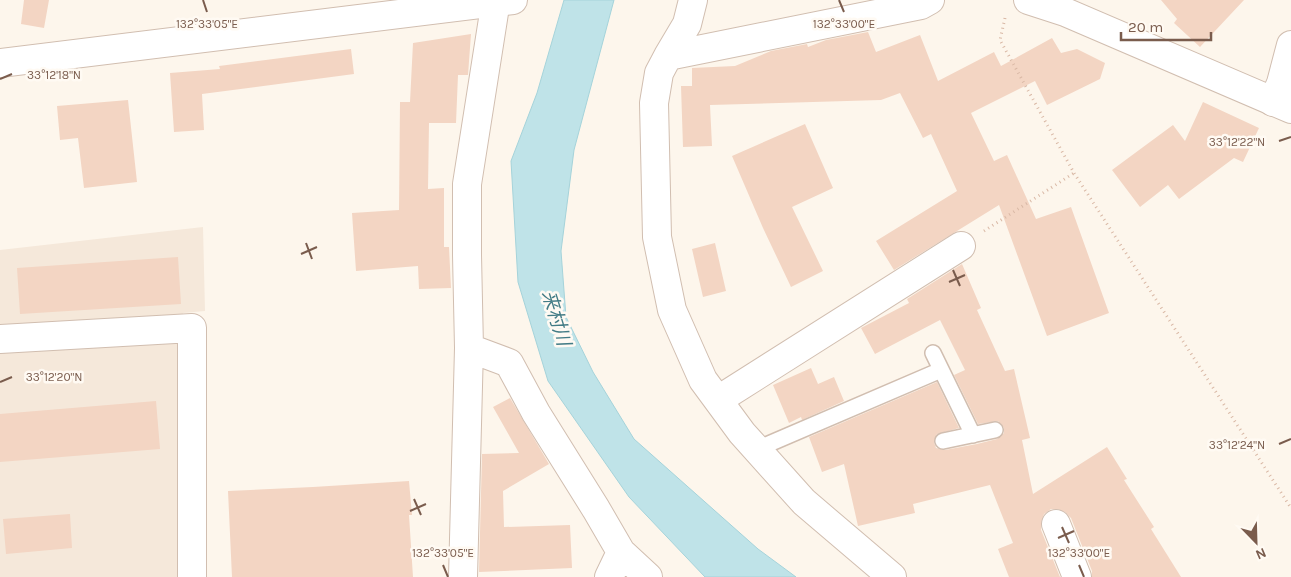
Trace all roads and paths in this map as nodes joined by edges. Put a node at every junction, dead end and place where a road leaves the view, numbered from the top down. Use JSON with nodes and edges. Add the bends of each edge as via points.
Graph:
{"nodes":[{"id":1,"x":693,"y":0,"type":"edge"},
{"id":2,"x":930,"y":0,"type":"edge"},
{"id":3,"x":501,"y":1,"type":"edge"},
{"id":4,"x":1017,"y":6,"type":"edge"},
{"id":5,"x":1291,"y":45,"type":"edge"},
{"id":6,"x":668,"y":56,"type":"junction"},
{"id":7,"x":0,"y":63,"type":"edge"},
{"id":8,"x":1282,"y":105,"type":"edge"},
{"id":9,"x":1074,"y":173,"type":"junction"},
{"id":10,"x":961,"y":246,"type":"joint"},
{"id":11,"x":0,"y":339,"type":"edge"},
{"id":12,"x":469,"y":348,"type":"junction"},
{"id":13,"x":933,"y":353,"type":"dead end"},
{"id":14,"x":941,"y":370,"type":"junction"},
{"id":15,"x":718,"y":400,"type":"junction"},
{"id":16,"x":995,"y":430,"type":"dead end"},
{"id":17,"x":973,"y":435,"type":"junction"},
{"id":18,"x":944,"y":441,"type":"dead end"},
{"id":19,"x":756,"y":450,"type":"junction"},
{"id":20,"x":1291,"y":508,"type":"edge"},
{"id":21,"x":1056,"y":524,"type":"dead end"},
{"id":22,"x":621,"y":552,"type":"junction"},
{"id":23,"x":192,"y":577,"type":"edge"},
{"id":24,"x":463,"y":577,"type":"edge"},
{"id":25,"x":609,"y":577,"type":"edge"},
{"id":26,"x":648,"y":577,"type":"edge"},
{"id":27,"x":892,"y":577,"type":"edge"},
{"id":28,"x":1077,"y":577,"type":"edge"}],
"edges":[{"from":1,"to":6,"type":"street","via":[[687,24]]},
{"from":2,"to":6,"type":"street","via":[[920,5]]},
{"from":3,"to":7,"type":"street"},
{"from":3,"to":12,"type":"street","via":[[467,184]]},
{"from":4,"to":8,"type":"street","via":[[1065,12]]},
{"from":4,"to":9,"type":"path","via":[[1000,40]]},
{"from":5,"to":8,"type":"street","via":[[1281,83]]},
{"from":6,"to":15,"type":"street","via":[[659,73],[654,103],[657,237],[672,310],[703,380]]},
{"from":9,"to":10,"type":"path"},
{"from":9,"to":20,"type":"path"},
{"from":10,"to":15,"type":"street"},
{"from":11,"to":23,"type":"street","via":[[192,328]]},
{"from":12,"to":22,"type":"street","via":[[509,363]]},
{"from":12,"to":24,"type":"street"},
{"from":13,"to":14,"type":"lane"},
{"from":14,"to":17,"type":"lane"},
{"from":14,"to":19,"type":"lane"},
{"from":15,"to":19,"type":"street"},
{"from":16,"to":17,"type":"lane"},
{"from":17,"to":18,"type":"lane"},
{"from":19,"to":27,"type":"street","via":[[804,502]]},
{"from":21,"to":28,"type":"street"},
{"from":22,"to":25,"type":"street"},
{"from":22,"to":26,"type":"street"}]}
